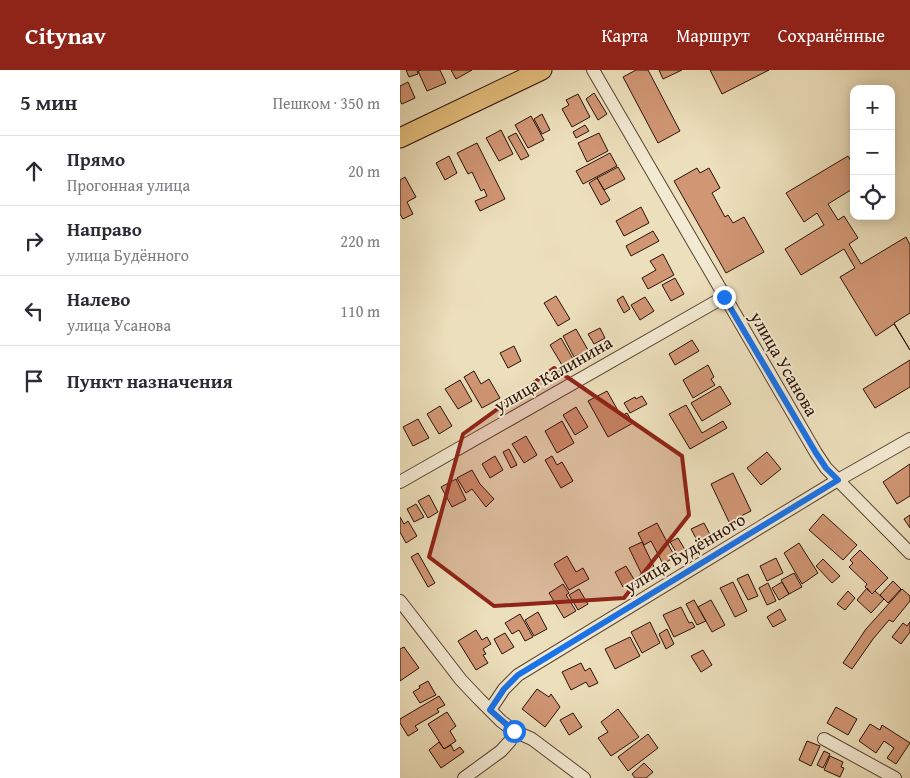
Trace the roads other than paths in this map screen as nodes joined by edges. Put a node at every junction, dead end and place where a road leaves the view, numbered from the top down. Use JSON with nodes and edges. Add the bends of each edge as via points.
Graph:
{"nodes":[{"id":1,"x":542,"y":70,"type":"edge"},
{"id":2,"x":593,"y":70,"type":"edge"},
{"id":3,"x":400,"y":138,"type":"edge"},
{"id":4,"x":724,"y":297,"type":"junction"},
{"id":5,"x":910,"y":439,"type":"edge"},
{"id":6,"x":838,"y":480,"type":"junction"},
{"id":7,"x":400,"y":482,"type":"edge"},
{"id":8,"x":910,"y":553,"type":"edge"},
{"id":9,"x":400,"y":601,"type":"edge"},
{"id":10,"x":490,"y":710,"type":"junction"},
{"id":11,"x":514,"y":731,"type":"junction"},
{"id":12,"x":824,"y":739,"type":"dead end"},
{"id":13,"x":464,"y":778,"type":"edge"},
{"id":14,"x":584,"y":778,"type":"edge"},
{"id":15,"x":895,"y":778,"type":"edge"}],
"edges":[{"from":1,"to":3,"type":"main road"},
{"from":2,"to":4,"type":"street","name":"улица Усанова"},
{"from":4,"to":6,"type":"street","name":"улица Усанова","via":[[816,453]]},
{"from":4,"to":7,"type":"street","name":"улица Калинина"},
{"from":5,"to":6,"type":"street","name":"улица Будённого"},
{"from":6,"to":8,"type":"street","name":"улица Усанова"},
{"from":6,"to":10,"type":"street","name":"улица Будённого","via":[[518,675]]},
{"from":9,"to":10,"type":"street","via":[[461,680]]},
{"from":10,"to":11,"type":"street"},
{"from":11,"to":13,"type":"street","via":[[501,750]]},
{"from":11,"to":14,"type":"street","via":[[532,739]]},
{"from":12,"to":15,"type":"street"}]}
